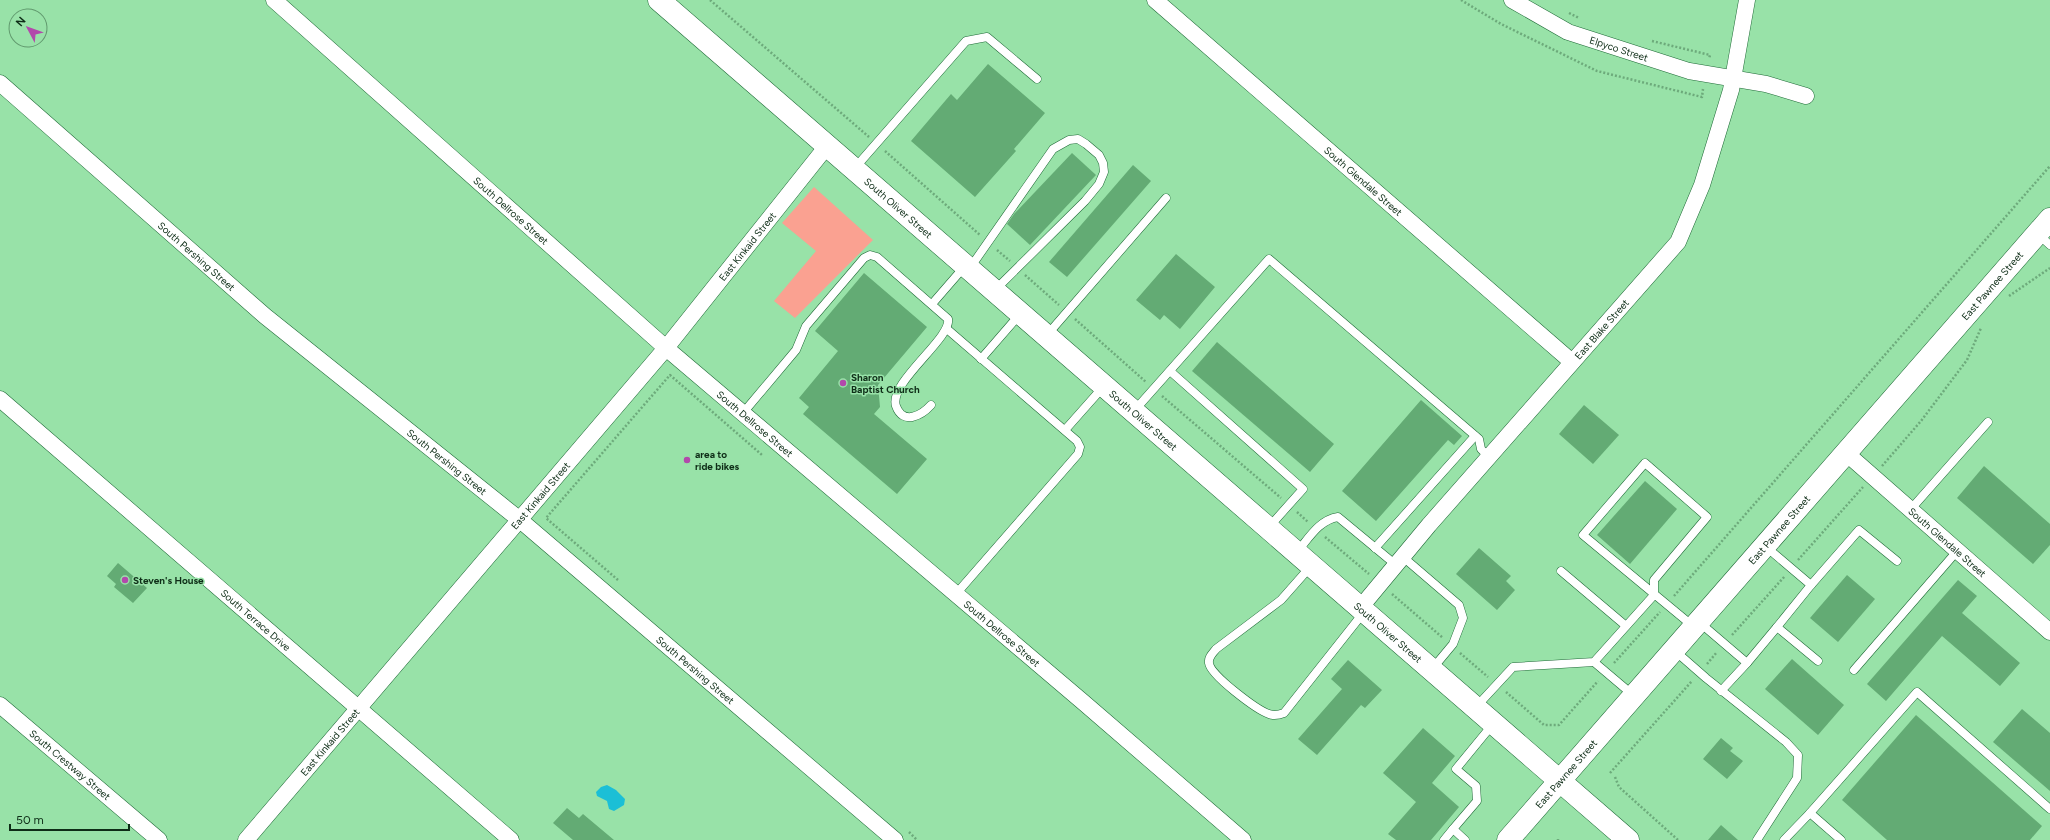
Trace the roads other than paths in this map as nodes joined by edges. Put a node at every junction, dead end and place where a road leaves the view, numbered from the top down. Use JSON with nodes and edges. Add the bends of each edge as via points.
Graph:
{"nodes":[{"id":1,"x":274,"y":0,"type":"edge"},
{"id":2,"x":659,"y":0,"type":"edge"},
{"id":3,"x":1155,"y":0,"type":"edge"},
{"id":4,"x":1512,"y":0,"type":"edge"},
{"id":5,"x":1747,"y":0,"type":"edge"},
{"id":6,"x":1037,"y":79,"type":"dead end"},
{"id":7,"x":1733,"y":79,"type":"junction"},
{"id":8,"x":0,"y":83,"type":"edge"},
{"id":9,"x":1806,"y":96,"type":"dead end"},
{"id":10,"x":826,"y":146,"type":"junction"},
{"id":11,"x":854,"y":169,"type":"junction"},
{"id":12,"x":1166,"y":198,"type":"dead end"},
{"id":13,"x":2046,"y":233,"type":"edge"},
{"id":14,"x":967,"y":267,"type":"junction"},
{"id":15,"x":994,"y":291,"type":"junction"},
{"id":16,"x":932,"y":304,"type":"junction"},
{"id":17,"x":1020,"y":313,"type":"junction"},
{"id":18,"x":946,"y":329,"type":"junction"},
{"id":19,"x":1046,"y":336,"type":"junction"},
{"id":20,"x":666,"y":348,"type":"junction"},
{"id":21,"x":981,"y":359,"type":"junction"},
{"id":22,"x":1572,"y":362,"type":"junction"},
{"id":23,"x":1170,"y":371,"type":"junction"},
{"id":24,"x":1104,"y":386,"type":"junction"},
{"id":25,"x":0,"y":399,"type":"edge"},
{"id":26,"x":931,"y":405,"type":"dead end"},
{"id":27,"x":743,"y":412,"type":"junction"},
{"id":28,"x":1134,"y":412,"type":"junction"},
{"id":29,"x":1988,"y":422,"type":"dead end"},
{"id":30,"x":1065,"y":430,"type":"junction"},
{"id":31,"x":1475,"y":436,"type":"junction"},
{"id":32,"x":1846,"y":453,"type":"junction"},
{"id":33,"x":1489,"y":457,"type":"junction"},
{"id":34,"x":1911,"y":509,"type":"junction"},
{"id":35,"x":520,"y":520,"type":"junction"},
{"id":36,"x":1268,"y":528,"type":"junction"},
{"id":37,"x":1765,"y":546,"type":"junction"},
{"id":38,"x":1375,"y":548,"type":"junction"},
{"id":39,"x":1958,"y":550,"type":"junction"},
{"id":40,"x":1304,"y":559,"type":"junction"},
{"id":41,"x":1399,"y":561,"type":"junction"},
{"id":42,"x":1897,"y":561,"type":"dead end"},
{"id":43,"x":1561,"y":571,"type":"dead end"},
{"id":44,"x":1811,"y":585,"type":"junction"},
{"id":45,"x":956,"y":594,"type":"junction"},
{"id":46,"x":1654,"y":595,"type":"junction"},
{"id":47,"x":1362,"y":610,"type":"junction"},
{"id":48,"x":1696,"y":624,"type":"junction"},
{"id":49,"x":1626,"y":626,"type":"junction"},
{"id":50,"x":1777,"y":627,"type":"junction"},
{"id":51,"x":2050,"y":632,"type":"edge"},
{"id":52,"x":1674,"y":650,"type":"junction"},
{"id":53,"x":1818,"y":661,"type":"dead end"},
{"id":54,"x":1594,"y":662,"type":"junction"},
{"id":55,"x":1747,"y":663,"type":"junction"},
{"id":56,"x":1432,"y":670,"type":"junction"},
{"id":57,"x":1854,"y":670,"type":"dead end"},
{"id":58,"x":1721,"y":691,"type":"junction"},
{"id":59,"x":1633,"y":696,"type":"junction"},
{"id":60,"x":0,"y":705,"type":"edge"},
{"id":61,"x":1475,"y":707,"type":"junction"},
{"id":62,"x":359,"y":708,"type":"junction"},
{"id":63,"x":1494,"y":723,"type":"junction"},
{"id":64,"x":1560,"y":780,"type":"junction"},
{"id":65,"x":2050,"y":809,"type":"edge"},
{"id":66,"x":1810,"y":813,"type":"junction"},
{"id":67,"x":1453,"y":829,"type":"junction"},
{"id":68,"x":900,"y":835,"type":"edge"},
{"id":69,"x":159,"y":840,"type":"edge"},
{"id":70,"x":246,"y":840,"type":"edge"},
{"id":71,"x":511,"y":840,"type":"edge"},
{"id":72,"x":1243,"y":840,"type":"edge"},
{"id":73,"x":1444,"y":840,"type":"edge"},
{"id":74,"x":1465,"y":840,"type":"edge"},
{"id":75,"x":1508,"y":840,"type":"edge"},
{"id":76,"x":1628,"y":840,"type":"edge"},
{"id":77,"x":1758,"y":840,"type":"edge"},
{"id":78,"x":1784,"y":840,"type":"edge"},
{"id":79,"x":1841,"y":840,"type":"edge"}],
"edges":[{"from":1,"to":20,"type":"street","name":"South Dellrose Street"},
{"from":2,"to":10,"type":"main road","name":"South Oliver Street"},
{"from":3,"to":22,"type":"street","name":"South Glendale Street"},
{"from":4,"to":7,"type":"street","name":"Elpyco Street","via":[[1568,32],[1689,71]]},
{"from":5,"to":7,"type":"street","name":"East Blake Street"},
{"from":6,"to":11,"type":"lane","via":[[987,37],[966,41]]},
{"from":7,"to":9,"type":"street","name":"Elpyco Street","via":[[1766,84]]},
{"from":7,"to":22,"type":"street","name":"East Blake Street","via":[[1702,185],[1678,242]]},
{"from":8,"to":35,"type":"street","name":"South Pershing Street","via":[[265,316]]},
{"from":10,"to":11,"type":"main road","name":"South Oliver Street"},
{"from":10,"to":20,"type":"street","name":"East Kinkaid Street"},
{"from":11,"to":14,"type":"main road","name":"South Oliver Street"},
{"from":12,"to":19,"type":"lane"},
{"from":13,"to":32,"type":"main road","name":"East Pawnee Street"},
{"from":14,"to":15,"type":"main road","name":"South Oliver Street"},
{"from":14,"to":15,"type":"lane","via":[[1054,150],[1069,140],[1078,139],[1099,155],[1104,172],[1098,184]]},
{"from":14,"to":16,"type":"lane"},
{"from":15,"to":17,"type":"main road","name":"South Oliver Street"},
{"from":16,"to":18,"type":"lane","via":[[948,319]]},
{"from":16,"to":27,"type":"lane","via":[[877,257],[867,257],[806,326],[796,350]]},
{"from":17,"to":19,"type":"main road","name":"South Oliver Street"},
{"from":17,"to":21,"type":"lane"},
{"from":18,"to":21,"type":"lane"},
{"from":18,"to":26,"type":"lane","via":[[920,360],[896,395],[896,406],[909,417],[920,415]]},
{"from":19,"to":24,"type":"main road","name":"South Oliver Street"},
{"from":20,"to":27,"type":"street","name":"South Dellrose Street"},
{"from":20,"to":35,"type":"street","name":"East Kinkaid Street"},
{"from":21,"to":30,"type":"lane"},
{"from":22,"to":33,"type":"street","name":"East Blake Street"},
{"from":23,"to":28,"type":"lane"},
{"from":23,"to":31,"type":"lane","via":[[1269,259]]},
{"from":23,"to":36,"type":"lane","via":[[1303,488]]},
{"from":24,"to":28,"type":"main road","name":"South Oliver Street"},
{"from":24,"to":30,"type":"lane"},
{"from":25,"to":62,"type":"street","name":"South Terrace Drive"},
{"from":27,"to":45,"type":"street","name":"South Dellrose Street"},
{"from":28,"to":36,"type":"main road","name":"South Oliver Street"},
{"from":29,"to":34,"type":"lane"},
{"from":30,"to":45,"type":"lane","via":[[1079,444],[1078,454]]},
{"from":31,"to":33,"type":"lane","via":[[1479,439],[1481,449]]},
{"from":31,"to":38,"type":"lane"},
{"from":32,"to":34,"type":"street","name":"South Glendale Street"},
{"from":32,"to":37,"type":"main road","name":"East Pawnee Street"},
{"from":33,"to":41,"type":"street","name":"East Blake Street"},
{"from":34,"to":39,"type":"street","name":"South Glendale Street"},
{"from":35,"to":62,"type":"street","name":"East Kinkaid Street"},
{"from":35,"to":68,"type":"street","name":"South Pershing Street"},
{"from":36,"to":40,"type":"main road","name":"South Oliver Street"},
{"from":37,"to":44,"type":"lane"},
{"from":37,"to":48,"type":"main road","name":"East Pawnee Street"},
{"from":38,"to":40,"type":"lane","via":[[1338,517],[1328,519],[1317,529]]},
{"from":38,"to":41,"type":"lane"},
{"from":39,"to":51,"type":"street","name":"South Glendale Street"},
{"from":39,"to":57,"type":"lane"},
{"from":40,"to":47,"type":"main road","name":"South Oliver Street"},
{"from":40,"to":47,"type":"lane","via":[[1281,600],[1216,649],[1209,662],[1220,678],[1267,714],[1284,713]]},
{"from":41,"to":47,"type":"street","name":"East Blake Street"},
{"from":41,"to":56,"type":"lane","via":[[1459,605],[1463,618],[1452,645]]},
{"from":42,"to":44,"type":"lane","via":[[1860,530]]},
{"from":43,"to":49,"type":"lane"},
{"from":44,"to":50,"type":"lane"},
{"from":45,"to":72,"type":"street","name":"South Dellrose Street"},
{"from":46,"to":46,"type":"lane","via":[[1654,580],[1708,517],[1645,463],[1583,535]]},
{"from":46,"to":48,"type":"lane"},
{"from":46,"to":49,"type":"lane"},
{"from":47,"to":56,"type":"main road","name":"South Oliver Street"},
{"from":48,"to":52,"type":"main road","name":"East Pawnee Street"},
{"from":48,"to":55,"type":"lane"},
{"from":49,"to":54,"type":"lane"},
{"from":50,"to":53,"type":"lane"},
{"from":50,"to":55,"type":"lane"},
{"from":52,"to":58,"type":"lane"},
{"from":52,"to":59,"type":"main road","name":"East Pawnee Street"},
{"from":54,"to":59,"type":"lane"},
{"from":54,"to":61,"type":"lane","via":[[1513,667]]},
{"from":55,"to":58,"type":"lane"},
{"from":56,"to":61,"type":"main road","name":"South Oliver Street"},
{"from":58,"to":77,"type":"lane","via":[[1786,742],[1798,755],[1797,778]]},
{"from":59,"to":64,"type":"main road","name":"East Pawnee Street"},
{"from":60,"to":69,"type":"street","name":"South Crestway Street"},
{"from":61,"to":63,"type":"main road","name":"South Oliver Street"},
{"from":62,"to":70,"type":"street","name":"East Kinkaid Street"},
{"from":62,"to":71,"type":"street","name":"South Terrace Drive"},
{"from":63,"to":64,"type":"main road","name":"South Oliver Street"},
{"from":63,"to":67,"type":"lane","via":[[1456,769],[1476,786],[1477,801]]},
{"from":64,"to":75,"type":"main road","name":"East Pawnee Street"},
{"from":64,"to":76,"type":"main road","name":"South Oliver Street"},
{"from":65,"to":66,"type":"lane","via":[[1916,692]]},
{"from":66,"to":78,"type":"lane"},
{"from":66,"to":79,"type":"lane"},
{"from":67,"to":73,"type":"lane"},
{"from":67,"to":74,"type":"lane"}]}
